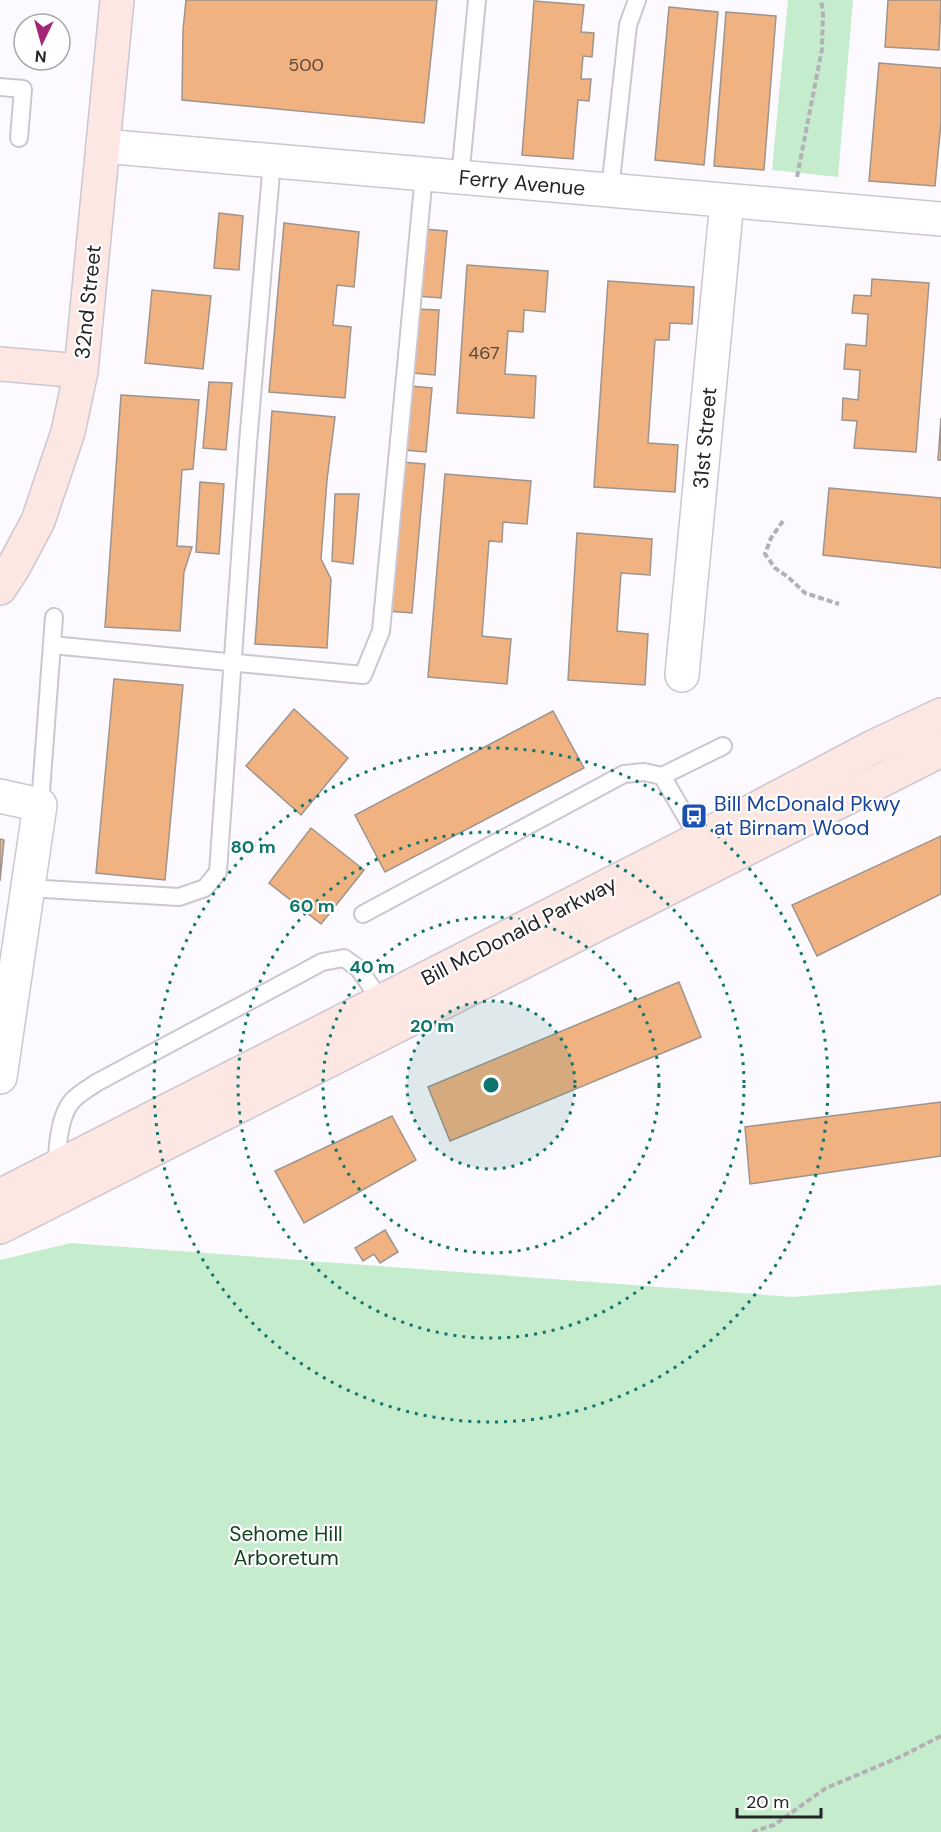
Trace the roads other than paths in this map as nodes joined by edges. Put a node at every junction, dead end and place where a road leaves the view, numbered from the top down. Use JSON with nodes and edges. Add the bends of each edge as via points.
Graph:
{"nodes":[{"id":1,"x":117,"y":0,"type":"edge"},
{"id":2,"x":477,"y":0,"type":"edge"},
{"id":3,"x":637,"y":0,"type":"edge"},
{"id":4,"x":0,"y":87,"type":"edge"},
{"id":5,"x":19,"y":138,"type":"dead end"},
{"id":6,"x":103,"y":146,"type":"junction"},
{"id":7,"x":272,"y":161,"type":"junction"},
{"id":8,"x":424,"y":175,"type":"junction"},
{"id":9,"x":460,"y":178,"type":"junction"},
{"id":10,"x":610,"y":190,"type":"junction"},
{"id":11,"x":727,"y":201,"type":"junction"},
{"id":12,"x":941,"y":219,"type":"edge"},
{"id":13,"x":0,"y":364,"type":"edge"},
{"id":14,"x":81,"y":371,"type":"junction"},
{"id":15,"x":0,"y":588,"type":"edge"},
{"id":16,"x":54,"y":617,"type":"dead end"},
{"id":17,"x":52,"y":645,"type":"junction"},
{"id":18,"x":233,"y":661,"type":"junction"},
{"id":19,"x":682,"y":675,"type":"dead end"},
{"id":20,"x":941,"y":716,"type":"edge"},
{"id":21,"x":723,"y":747,"type":"dead end"},
{"id":22,"x":941,"y":750,"type":"edge"},
{"id":23,"x":662,"y":776,"type":"junction"},
{"id":24,"x":0,"y":796,"type":"edge"},
{"id":25,"x":40,"y":805,"type":"junction"},
{"id":26,"x":699,"y":839,"type":"junction"},
{"id":27,"x":27,"y":888,"type":"junction"},
{"id":28,"x":363,"y":914,"type":"dead end"},
{"id":29,"x":381,"y":1001,"type":"junction"},
{"id":30,"x":0,"y":1077,"type":"edge"},
{"id":31,"x":57,"y":1167,"type":"junction"},
{"id":32,"x":0,"y":1196,"type":"edge"},
{"id":33,"x":0,"y":1227,"type":"edge"}],
"edges":[{"from":1,"to":6,"type":"main road","name":"32nd Street"},
{"from":2,"to":9,"type":"lane"},
{"from":3,"to":10,"type":"lane","via":[[628,25]]},
{"from":4,"to":5,"type":"lane","via":[[23,89]]},
{"from":6,"to":7,"type":"street","name":"Ferry Avenue"},
{"from":6,"to":14,"type":"main road","name":"32nd Street"},
{"from":7,"to":8,"type":"street","name":"Ferry Avenue"},
{"from":7,"to":18,"type":"lane"},
{"from":8,"to":9,"type":"street","name":"Ferry Avenue"},
{"from":8,"to":18,"type":"lane","via":[[381,631],[363,675]]},
{"from":9,"to":10,"type":"street","name":"Ferry Avenue"},
{"from":10,"to":11,"type":"street","name":"Ferry Avenue"},
{"from":11,"to":12,"type":"street","name":"Ferry Avenue"},
{"from":11,"to":19,"type":"street","name":"31st Street"},
{"from":13,"to":14,"type":"main road"},
{"from":14,"to":15,"type":"main road","name":"32nd Street","via":[[69,432],[38,521]]},
{"from":16,"to":17,"type":"lane"},
{"from":17,"to":18,"type":"lane"},
{"from":17,"to":25,"type":"lane"},
{"from":18,"to":27,"type":"lane","via":[[218,872],[205,888],[179,897]]},
{"from":20,"to":26,"type":"main road","name":"Bill McDonald Parkway","via":[[873,747]]},
{"from":21,"to":23,"type":"lane"},
{"from":22,"to":33,"type":"main road","name":"Bill McDonald Parkway"},
{"from":23,"to":26,"type":"lane"},
{"from":23,"to":28,"type":"lane","via":[[644,772],[624,774]]},
{"from":24,"to":25,"type":"street"},
{"from":25,"to":27,"type":"street"},
{"from":26,"to":29,"type":"main road","name":"Bill McDonald Parkway"},
{"from":27,"to":30,"type":"street"},
{"from":29,"to":31,"type":"main road","name":"Bill McDonald Parkway"},
{"from":29,"to":31,"type":"lane","via":[[359,969],[344,958],[322,962],[96,1083],[72,1100],[57,1144]]},
{"from":31,"to":32,"type":"main road","name":"Bill McDonald Parkway"}]}
